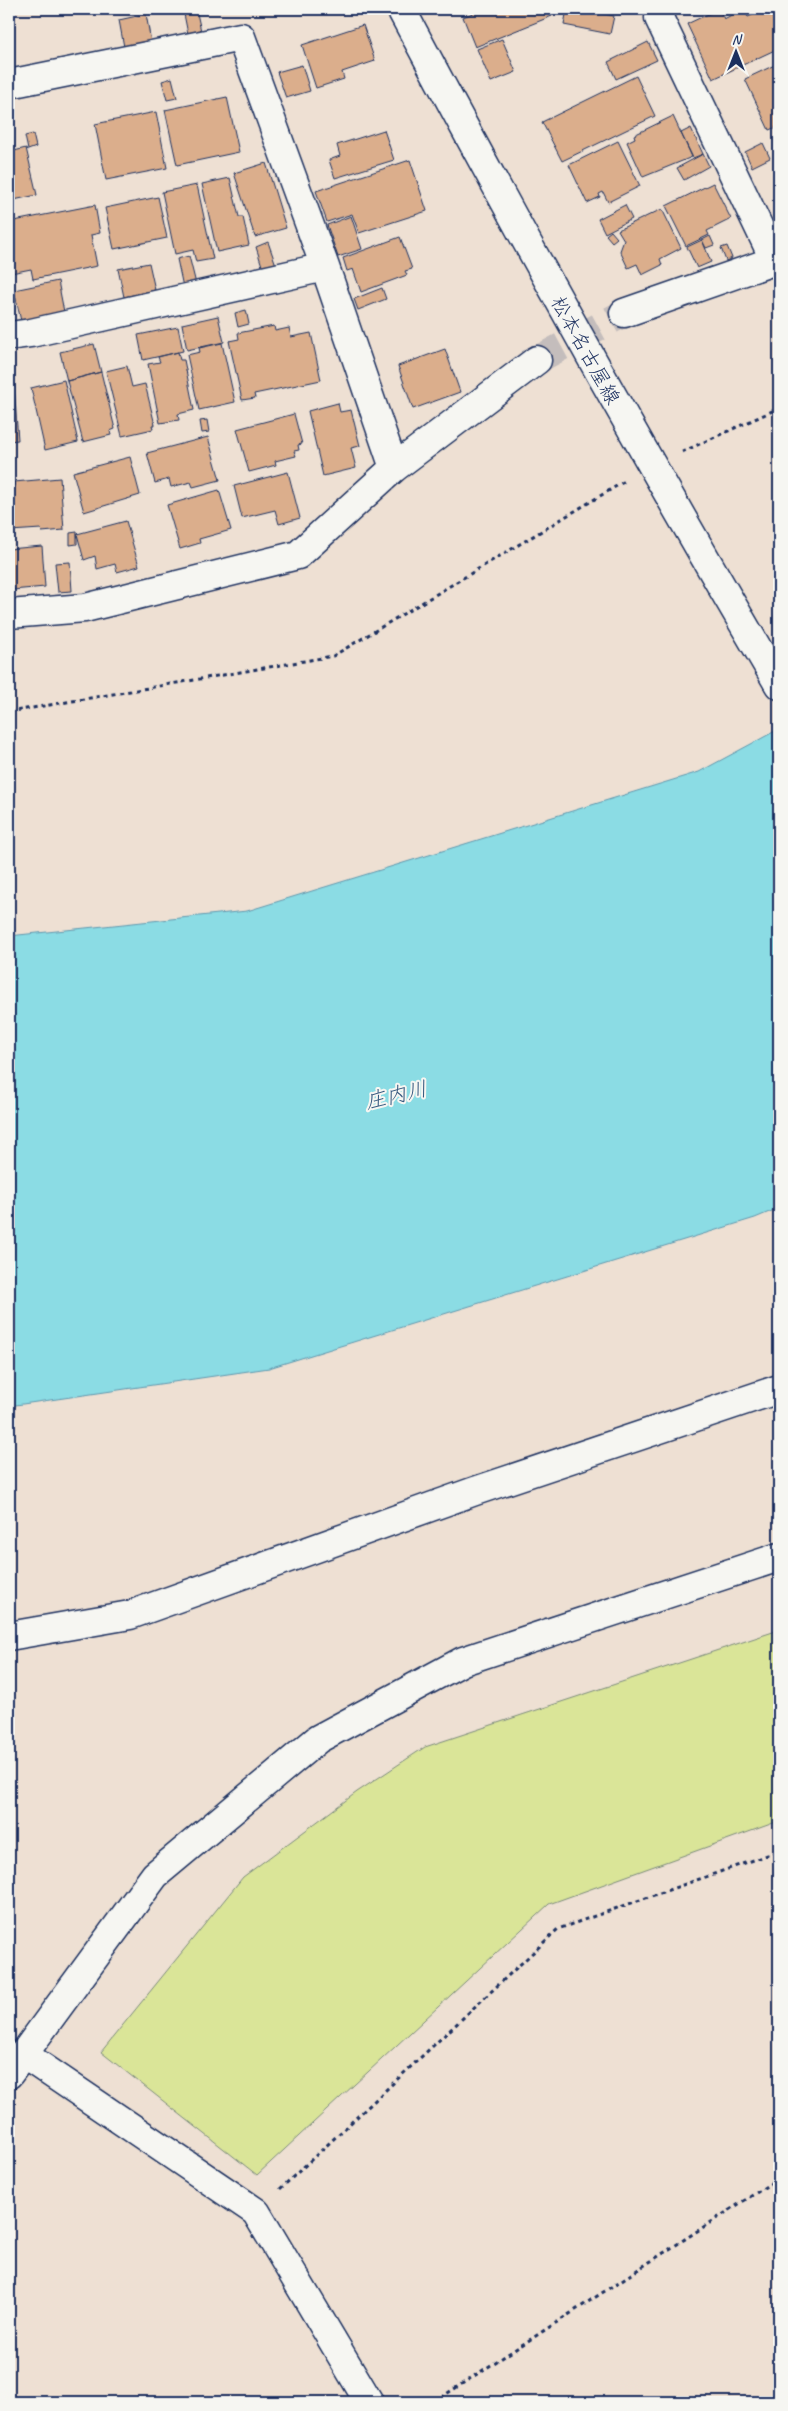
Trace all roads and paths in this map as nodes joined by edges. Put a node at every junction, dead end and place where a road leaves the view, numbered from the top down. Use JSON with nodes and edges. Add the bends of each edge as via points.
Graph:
{"nodes":[{"id":1,"x":402,"y":9,"type":"edge"},
{"id":2,"x":661,"y":9,"type":"edge"},
{"id":3,"x":9,"y":84,"type":"edge"},
{"id":4,"x":777,"y":260,"type":"edge"},
{"id":5,"x":325,"y":267,"type":"junction"},
{"id":6,"x":624,"y":313,"type":"tunnel mouth"},
{"id":7,"x":9,"y":336,"type":"edge"},
{"id":8,"x":537,"y":360,"type":"tunnel mouth"},
{"id":9,"x":779,"y":408,"type":"edge"},
{"id":10,"x":394,"y":468,"type":"junction"},
{"id":11,"x":656,"y":475,"type":"junction"},
{"id":12,"x":9,"y":614,"type":"edge"},
{"id":13,"x":779,"y":685,"type":"edge"},
{"id":14,"x":9,"y":712,"type":"edge"},
{"id":15,"x":779,"y":1389,"type":"edge"},
{"id":16,"x":779,"y":1557,"type":"edge"},
{"id":17,"x":9,"y":1636,"type":"edge"},
{"id":18,"x":779,"y":1851,"type":"edge"},
{"id":19,"x":16,"y":2064,"type":"edge"},
{"id":20,"x":779,"y":2178,"type":"edge"},
{"id":21,"x":256,"y":2212,"type":"junction"},
{"id":22,"x":369,"y":2402,"type":"edge"},
{"id":23,"x":434,"y":2402,"type":"edge"}],
"edges":[{"from":1,"to":11,"type":"street","name":"松本名古屋線","via":[[502,200]]},
{"from":2,"to":4,"type":"street","via":[[659,18]]},
{"from":3,"to":5,"type":"street","via":[[241,38]]},
{"from":4,"to":6,"type":"street"},
{"from":5,"to":7,"type":"street","via":[[31,334]]},
{"from":5,"to":10,"type":"street"},
{"from":8,"to":10,"type":"street"},
{"from":9,"to":11,"type":"path"},
{"from":10,"to":12,"type":"street","via":[[298,555],[85,608]]},
{"from":11,"to":13,"type":"street","name":"松本名古屋線"},
{"from":11,"to":14,"type":"path","via":[[333,656]]},
{"from":15,"to":17,"type":"street","via":[[475,1490],[130,1614]]},
{"from":16,"to":19,"type":"street","via":[[463,1661],[318,1739],[155,1875]]},
{"from":18,"to":21,"type":"path","via":[[558,1929]]},
{"from":19,"to":21,"type":"street"},
{"from":20,"to":23,"type":"path"},
{"from":21,"to":22,"type":"street"}]}
